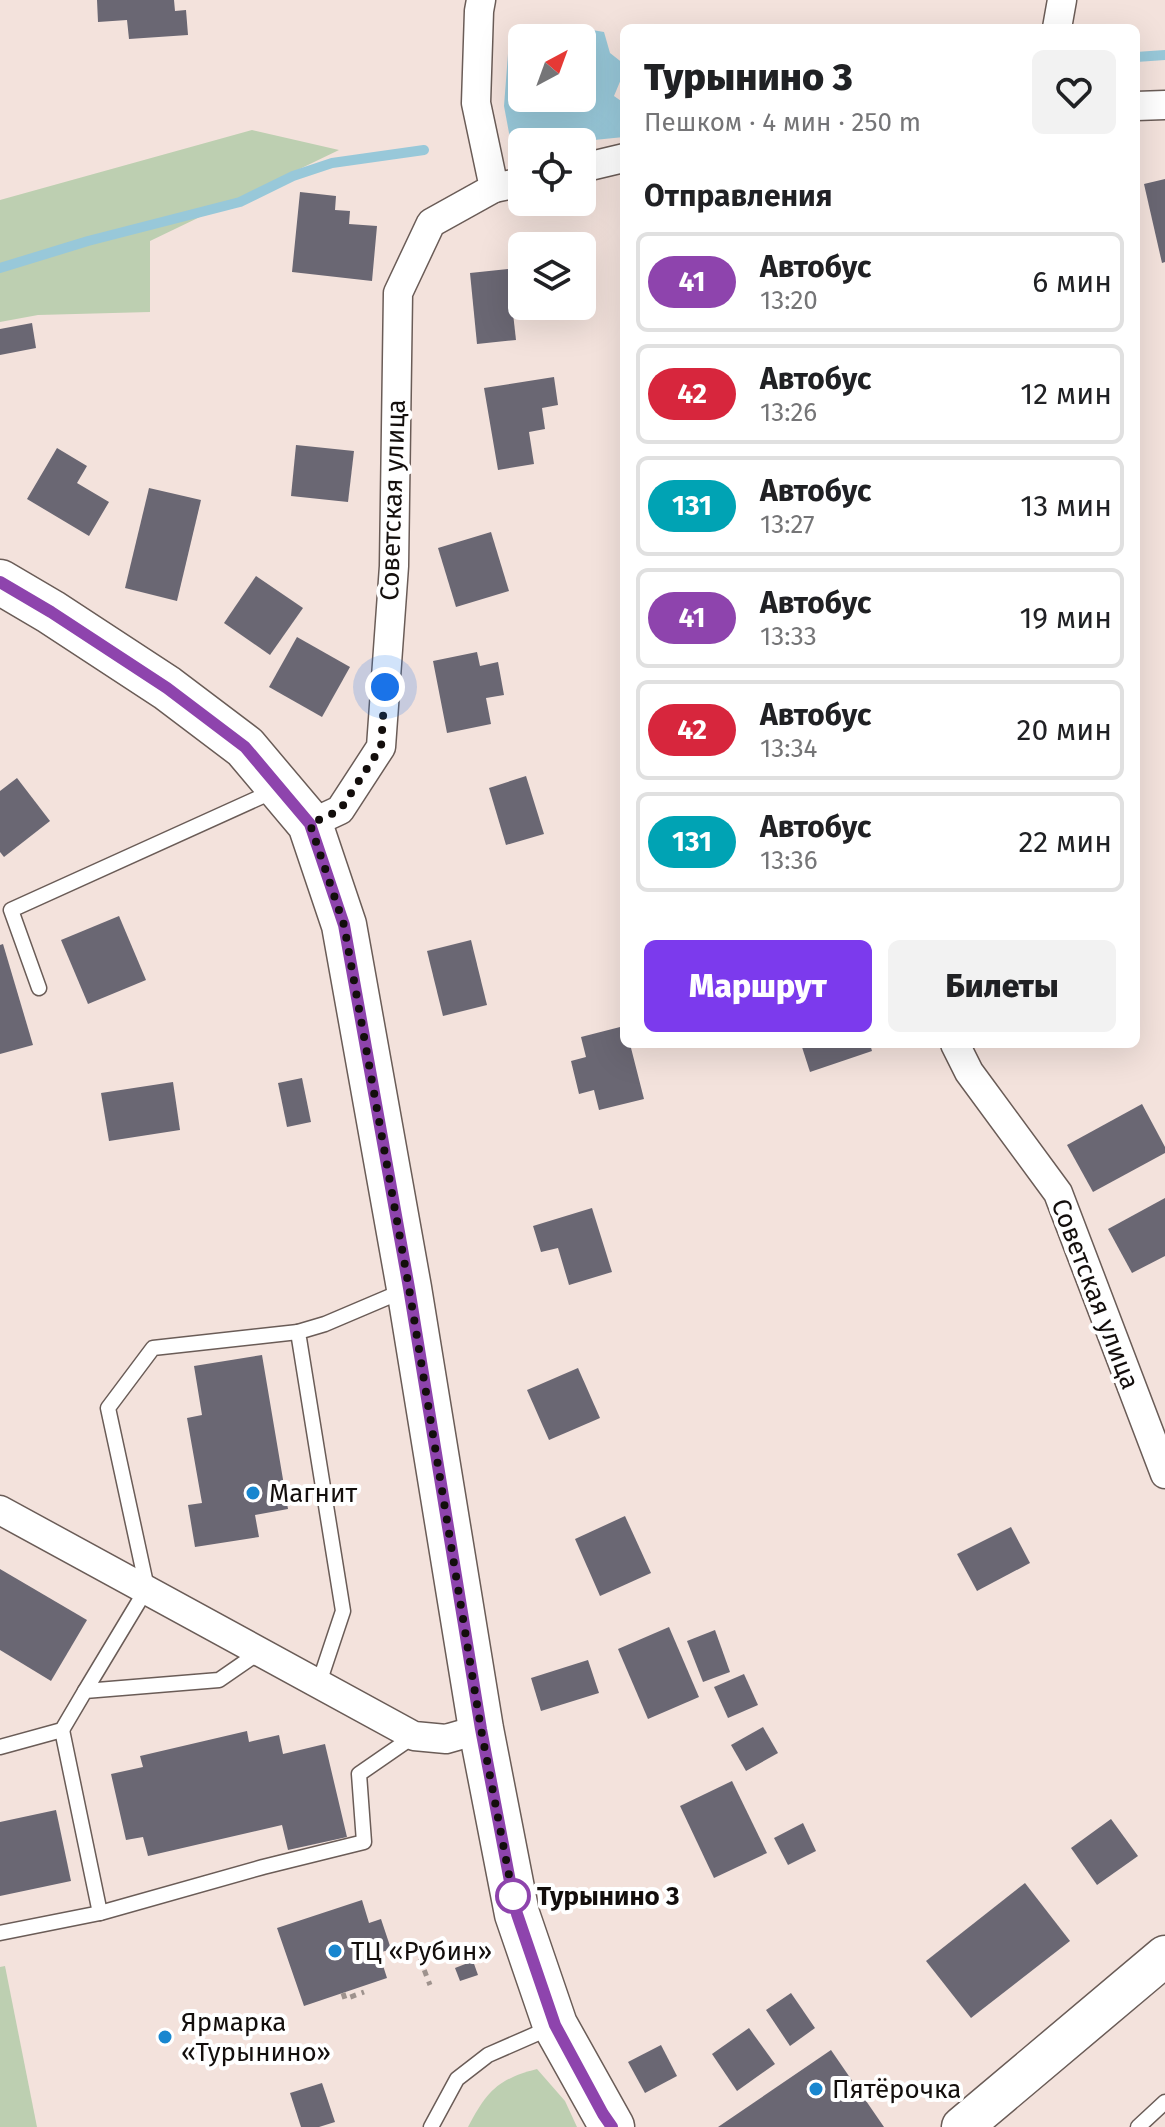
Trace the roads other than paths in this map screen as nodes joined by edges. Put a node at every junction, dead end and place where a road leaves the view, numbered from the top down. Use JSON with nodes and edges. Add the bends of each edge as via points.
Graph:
{"nodes":[{"id":1,"x":481,"y":0,"type":"edge"},
{"id":2,"x":1062,"y":0,"type":"edge"},
{"id":3,"x":1058,"y":24,"type":"edge"},
{"id":4,"x":1165,"y":105,"type":"edge"},
{"id":5,"x":1140,"y":106,"type":"edge"},
{"id":6,"x":620,"y":159,"type":"edge"},
{"id":7,"x":596,"y":165,"type":"edge"},
{"id":8,"x":508,"y":185,"type":"edge"},
{"id":9,"x":494,"y":188,"type":"junction"},
{"id":10,"x":0,"y":582,"type":"edge"},
{"id":11,"x":280,"y":788,"type":"junction"},
{"id":12,"x":310,"y":824,"type":"junction"},
{"id":13,"x":6,"y":907,"type":"edge"},
{"id":14,"x":39,"y":988,"type":"dead end"},
{"id":15,"x":957,"y":1048,"type":"edge"},
{"id":16,"x":409,"y":1288,"type":"junction"},
{"id":17,"x":298,"y":1332,"type":"junction"},
{"id":18,"x":1165,"y":1474,"type":"edge"},
{"id":19,"x":0,"y":1510,"type":"edge"},
{"id":20,"x":147,"y":1588,"type":"junction"},
{"id":21,"x":261,"y":1651,"type":"junction"},
{"id":22,"x":319,"y":1683,"type":"junction"},
{"id":23,"x":85,"y":1691,"type":"junction"},
{"id":24,"x":481,"y":1729,"type":"junction"},
{"id":25,"x":62,"y":1730,"type":"junction"},
{"id":26,"x":414,"y":1736,"type":"junction"},
{"id":27,"x":0,"y":1747,"type":"edge"},
{"id":28,"x":100,"y":1913,"type":"junction"},
{"id":29,"x":0,"y":1933,"type":"edge"},
{"id":30,"x":1165,"y":1956,"type":"edge"},
{"id":31,"x":555,"y":2025,"type":"junction"},
{"id":32,"x":1165,"y":2102,"type":"edge"},
{"id":33,"x":431,"y":2127,"type":"edge"},
{"id":34,"x":612,"y":2127,"type":"edge"},
{"id":35,"x":962,"y":2127,"type":"edge"},
{"id":36,"x":1138,"y":2127,"type":"edge"}],
"edges":[{"from":1,"to":9,"type":"street","via":[[476,103]]},
{"from":2,"to":3,"type":"street"},
{"from":4,"to":5,"type":"street"},
{"from":6,"to":7,"type":"street"},
{"from":8,"to":9,"type":"street","name":"Советская улица"},
{"from":9,"to":12,"type":"street","name":"Советская улица","via":[[431,223],[398,293],[394,566],[381,747],[340,810]]},
{"from":10,"to":11,"type":"main road","via":[[167,688],[245,747]]},
{"from":11,"to":12,"type":"main road"},
{"from":11,"to":13,"type":"lane"},
{"from":12,"to":16,"type":"main road","via":[[344,925]]},
{"from":13,"to":14,"type":"lane"},
{"from":15,"to":18,"type":"street","name":"Советская улица","via":[[1058,1193]]},
{"from":16,"to":17,"type":"lane"},
{"from":16,"to":24,"type":"main road"},
{"from":17,"to":20,"type":"lane","via":[[153,1348],[108,1408]]},
{"from":17,"to":22,"type":"lane","via":[[343,1611]]},
{"from":19,"to":20,"type":"street"},
{"from":20,"to":21,"type":"street"},
{"from":20,"to":23,"type":"lane"},
{"from":21,"to":22,"type":"street"},
{"from":21,"to":23,"type":"lane","via":[[219,1680]]},
{"from":22,"to":26,"type":"street"},
{"from":23,"to":25,"type":"lane"},
{"from":24,"to":26,"type":"street","via":[[446,1739]]},
{"from":24,"to":31,"type":"main road","via":[[517,1914]]},
{"from":25,"to":27,"type":"lane"},
{"from":25,"to":28,"type":"lane"},
{"from":26,"to":28,"type":"lane","via":[[359,1774],[364,1842]]},
{"from":28,"to":29,"type":"lane"},
{"from":30,"to":35,"type":"street"},
{"from":31,"to":33,"type":"lane","via":[[488,2055],[457,2079]]},
{"from":31,"to":34,"type":"main road"},
{"from":32,"to":36,"type":"lane"}]}
